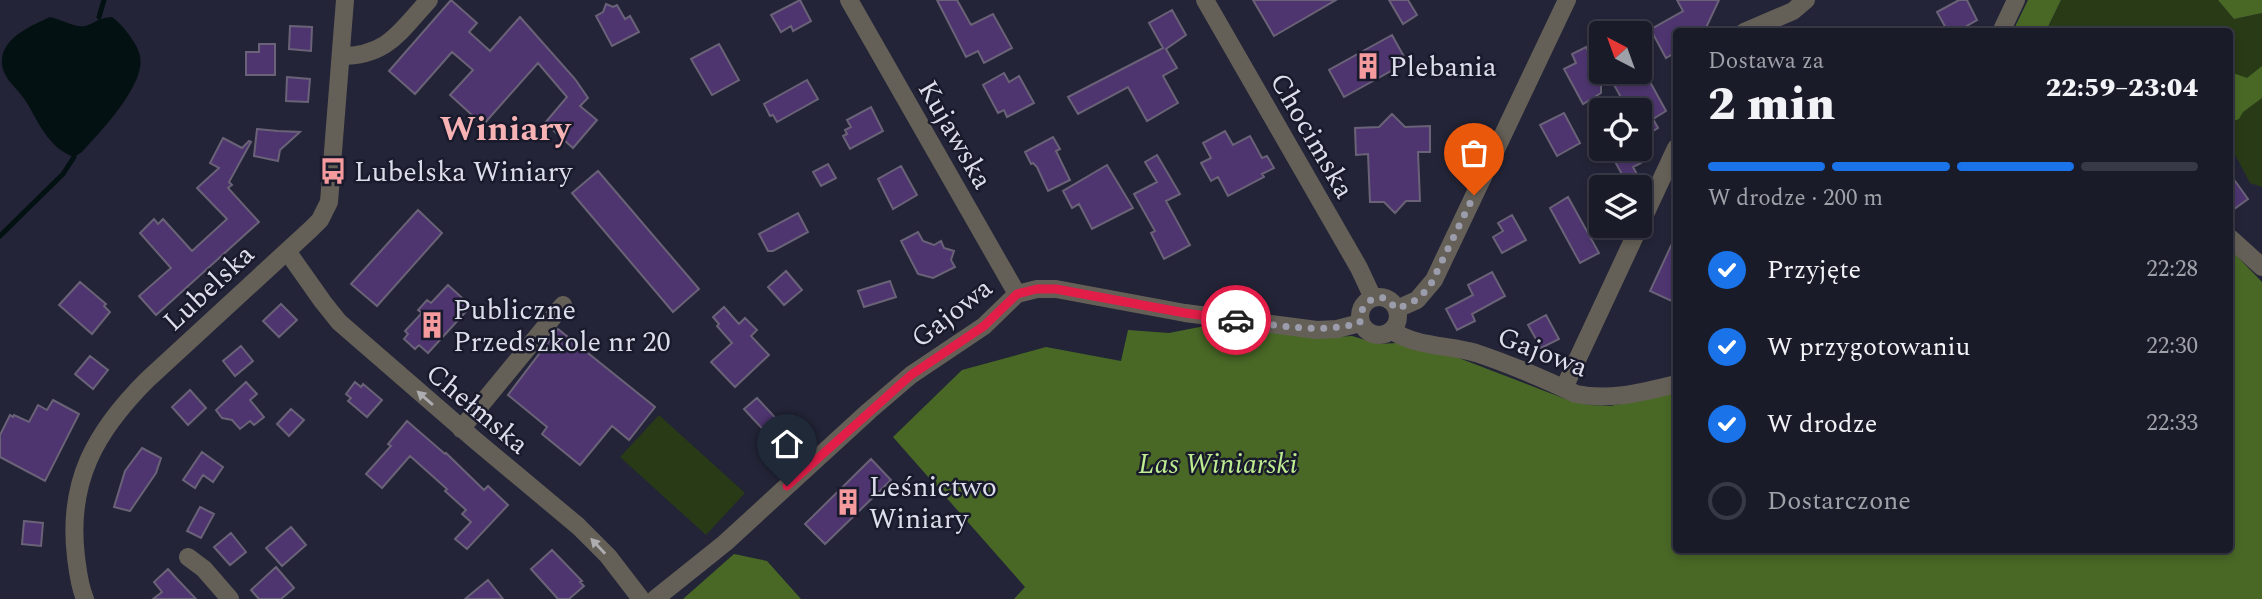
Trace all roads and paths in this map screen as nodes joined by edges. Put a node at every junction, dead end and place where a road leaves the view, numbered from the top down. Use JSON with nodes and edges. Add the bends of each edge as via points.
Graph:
{"nodes":[{"id":1,"x":345,"y":0,"type":"edge"},
{"id":2,"x":429,"y":0,"type":"edge"},
{"id":3,"x":849,"y":0,"type":"edge"},
{"id":4,"x":1205,"y":0,"type":"edge"},
{"id":5,"x":1566,"y":0,"type":"edge"},
{"id":6,"x":1806,"y":0,"type":"edge"},
{"id":7,"x":2015,"y":0,"type":"edge"},
{"id":8,"x":1753,"y":28,"type":"edge"},
{"id":9,"x":2003,"y":28,"type":"edge"},
{"id":10,"x":341,"y":56,"type":"junction"},
{"id":11,"x":1673,"y":155,"type":"edge"},
{"id":12,"x":2233,"y":241,"type":"edge"},
{"id":13,"x":287,"y":251,"type":"junction"},
{"id":14,"x":2262,"y":267,"type":"edge"},
{"id":15,"x":1017,"y":294,"type":"junction"},
{"id":16,"x":1373,"y":298,"type":"junction"},
{"id":17,"x":563,"y":305,"type":"dead end"},
{"id":18,"x":1397,"y":309,"type":"junction"},
{"id":19,"x":1360,"y":323,"type":"junction"},
{"id":20,"x":1393,"y":331,"type":"junction"},
{"id":21,"x":1673,"y":385,"type":"edge"},
{"id":22,"x":1564,"y":388,"type":"junction"},
{"id":23,"x":461,"y":429,"type":"junction"},
{"id":24,"x":188,"y":557,"type":"dead end"},
{"id":25,"x":85,"y":599,"type":"edge"},
{"id":26,"x":230,"y":599,"type":"edge"},
{"id":27,"x":641,"y":599,"type":"edge"},
{"id":28,"x":655,"y":599,"type":"edge"}],
"edges":[{"from":1,"to":10,"type":"street","name":"Lubelska"},
{"from":2,"to":10,"type":"street","via":[[377,51]]},
{"from":3,"to":15,"type":"street","name":"Kujawska"},
{"from":4,"to":16,"type":"street","name":"Chocimska"},
{"from":5,"to":18,"type":"street","via":[[1434,280],[1416,300]]},
{"from":6,"to":8,"type":"street","via":[[1793,11]]},
{"from":7,"to":9,"type":"street"},
{"from":10,"to":13,"type":"street","name":"Lubelska","via":[[329,202],[320,220]]},
{"from":11,"to":22,"type":"street"},
{"from":12,"to":14,"type":"street"},
{"from":23,"to":13,"type":"street","name":"Chełmska","one_way":true,"via":[[339,322]]},
{"from":13,"to":25,"type":"street","name":"Lubelska","via":[[128,399],[94,447],[73,513],[79,582]]},
{"from":15,"to":19,"type":"street","name":"Gajowa","via":[[1056,289],[1185,313],[1317,330]]},
{"from":15,"to":28,"type":"street","name":"Gajowa","via":[[984,326],[890,393],[725,543]]},
{"from":16,"to":18,"type":"street","via":[[1385,298]]},
{"from":16,"to":19,"type":"street","via":[[1361,310]]},
{"from":17,"to":23,"type":"street"},
{"from":18,"to":20,"type":"street"},
{"from":19,"to":20,"type":"street","via":[[1374,335]]},
{"from":20,"to":22,"type":"street","name":"Gajowa","via":[[1412,341],[1477,354]]},
{"from":21,"to":22,"type":"street","name":"Gajowa","via":[[1604,397]]},
{"from":27,"to":23,"type":"street","name":"Chełmska","one_way":true,"via":[[587,534]]},
{"from":24,"to":26,"type":"street"}]}
